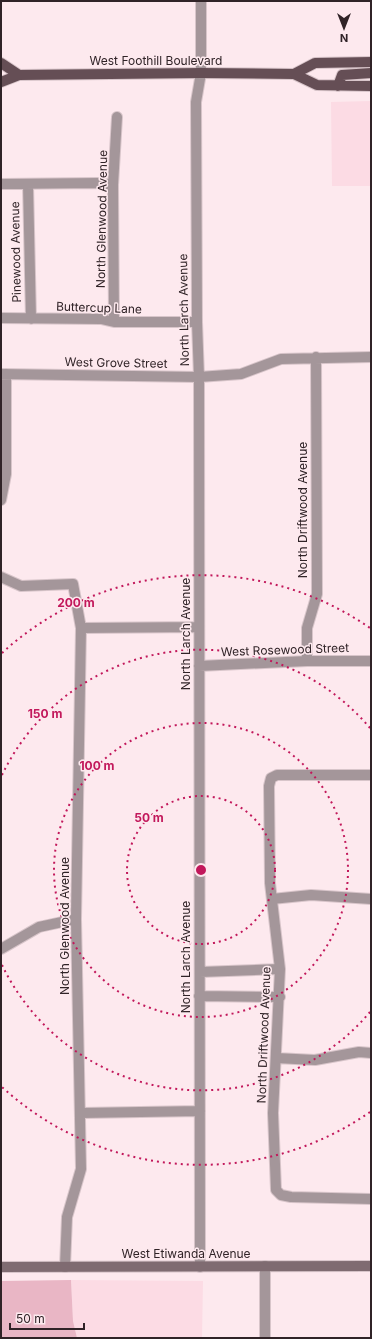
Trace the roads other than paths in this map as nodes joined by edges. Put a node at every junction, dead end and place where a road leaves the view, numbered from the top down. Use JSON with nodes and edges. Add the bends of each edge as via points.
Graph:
{"nodes":[{"id":1,"x":201,"y":1,"type":"edge"},
{"id":2,"x":371,"y":62,"type":"edge"},
{"id":3,"x":1,"y":63,"type":"edge"},
{"id":4,"x":201,"y":73,"type":"junction"},
{"id":5,"x":371,"y":73,"type":"edge"},
{"id":6,"x":294,"y":74,"type":"junction"},
{"id":7,"x":1,"y":75,"type":"edge"},
{"id":8,"x":19,"y":75,"type":"junction"},
{"id":9,"x":1,"y":82,"type":"edge"},
{"id":10,"x":338,"y":86,"type":"junction"},
{"id":11,"x":371,"y":86,"type":"edge"},
{"id":12,"x":117,"y":117,"type":"dead end"},
{"id":13,"x":1,"y":184,"type":"edge"},
{"id":14,"x":28,"y":184,"type":"junction"},
{"id":15,"x":113,"y":185,"type":"junction"},
{"id":16,"x":1,"y":318,"type":"edge"},
{"id":17,"x":31,"y":319,"type":"junction"},
{"id":18,"x":114,"y":322,"type":"junction"},
{"id":19,"x":197,"y":322,"type":"junction"},
{"id":20,"x":316,"y":357,"type":"junction"},
{"id":21,"x":371,"y":357,"type":"edge"},
{"id":22,"x":4,"y":374,"type":"edge"},
{"id":23,"x":199,"y":377,"type":"junction"},
{"id":24,"x":1,"y":500,"type":"edge"},
{"id":25,"x":1,"y":577,"type":"edge"},
{"id":26,"x":199,"y":627,"type":"junction"},
{"id":27,"x":81,"y":628,"type":"junction"},
{"id":28,"x":307,"y":661,"type":"junction"},
{"id":29,"x":371,"y":661,"type":"edge"},
{"id":30,"x":199,"y":666,"type":"junction"},
{"id":31,"x":371,"y":775,"type":"edge"},
{"id":32,"x":272,"y":899,"type":"junction"},
{"id":33,"x":371,"y":899,"type":"edge"},
{"id":34,"x":76,"y":919,"type":"junction"},
{"id":35,"x":1,"y":949,"type":"edge"},
{"id":36,"x":280,"y":969,"type":"junction"},
{"id":37,"x":200,"y":972,"type":"junction"},
{"id":38,"x":199,"y":996,"type":"junction"},
{"id":39,"x":280,"y":997,"type":"junction"},
{"id":40,"x":371,"y":1053,"type":"edge"},
{"id":41,"x":276,"y":1058,"type":"junction"},
{"id":42,"x":200,"y":1111,"type":"junction"},
{"id":43,"x":81,"y":1113,"type":"junction"},
{"id":44,"x":371,"y":1199,"type":"edge"},
{"id":45,"x":200,"y":1266,"type":"junction"},
{"id":46,"x":265,"y":1266,"type":"junction"},
{"id":47,"x":371,"y":1266,"type":"edge"},
{"id":48,"x":1,"y":1268,"type":"edge"},
{"id":49,"x":65,"y":1268,"type":"junction"},
{"id":50,"x":265,"y":1338,"type":"edge"}],
"edges":[{"from":1,"to":4,"type":"street","name":"North Larch Avenue"},
{"from":2,"to":6,"type":"main road","name":"West Foothill Boulevard","via":[[315,63]]},
{"from":3,"to":8,"type":"main road"},
{"from":4,"to":6,"type":"main road","name":"West Foothill Boulevard"},
{"from":4,"to":8,"type":"main road","name":"West Foothill Boulevard"},
{"from":4,"to":19,"type":"street","name":"North Larch Avenue","via":[[196,102]]},
{"from":5,"to":10,"type":"main road","via":[[342,75]]},
{"from":6,"to":10,"type":"main road","name":"West Foothill Boulevard","via":[[317,85]]},
{"from":7,"to":8,"type":"main road"},
{"from":8,"to":9,"type":"main road","name":"West Foothill Boulevard"},
{"from":10,"to":11,"type":"main road","name":"West Foothill Boulevard"},
{"from":12,"to":15,"type":"street","name":"North Glenwood Avenue"},
{"from":13,"to":14,"type":"street"},
{"from":14,"to":15,"type":"street"},
{"from":14,"to":17,"type":"street","name":"Pinewood Avenue"},
{"from":15,"to":18,"type":"street","name":"North Glenwood Avenue"},
{"from":16,"to":17,"type":"street","name":"Buttercup Lane"},
{"from":17,"to":18,"type":"street","name":"Buttercup Lane","via":[[101,319]]},
{"from":18,"to":19,"type":"street","name":"Buttercup Lane"},
{"from":19,"to":23,"type":"street","name":"North Larch Avenue"},
{"from":20,"to":21,"type":"street","name":"West Grove Street"},
{"from":20,"to":23,"type":"street","name":"West Grove Street","via":[[281,359],[241,374]]},
{"from":20,"to":28,"type":"street","name":"North Driftwood Avenue","via":[[317,594],[307,628]]},
{"from":22,"to":23,"type":"street","name":"West Grove Street"},
{"from":22,"to":24,"type":"street","via":[[6,474]]},
{"from":23,"to":26,"type":"street","name":"North Larch Avenue"},
{"from":25,"to":27,"type":"street","name":"North Glenwood Avenue","via":[[21,586],[73,584]]},
{"from":26,"to":27,"type":"street"},
{"from":26,"to":30,"type":"street","name":"North Larch Avenue"},
{"from":27,"to":34,"type":"street","name":"North Glenwood Avenue"},
{"from":28,"to":29,"type":"street","name":"West Rosewood Street"},
{"from":28,"to":30,"type":"street","name":"West Rosewood Street"},
{"from":30,"to":37,"type":"street","name":"North Larch Avenue"},
{"from":31,"to":32,"type":"street","name":"North Driftwood Avenue","via":[[277,775],[271,778],[269,786]]},
{"from":32,"to":33,"type":"street","via":[[311,895]]},
{"from":32,"to":36,"type":"street","name":"North Driftwood Avenue"},
{"from":34,"to":35,"type":"street","via":[[39,928]]},
{"from":34,"to":43,"type":"street","name":"North Glenwood Avenue"},
{"from":36,"to":37,"type":"street"},
{"from":36,"to":39,"type":"street","name":"North Driftwood Avenue"},
{"from":37,"to":38,"type":"street","name":"North Larch Avenue"},
{"from":38,"to":39,"type":"street"},
{"from":38,"to":42,"type":"street","name":"North Larch Avenue"},
{"from":39,"to":41,"type":"street","name":"North Driftwood Avenue"},
{"from":40,"to":41,"type":"street","via":[[359,1052],[315,1060]]},
{"from":41,"to":44,"type":"street","name":"North Driftwood Avenue","via":[[273,1113],[276,1190],[281,1195],[291,1197]]},
{"from":42,"to":43,"type":"street"},
{"from":42,"to":45,"type":"street","name":"North Larch Avenue"},
{"from":43,"to":49,"type":"street","name":"North Glenwood Avenue","via":[[81,1169],[67,1217]]},
{"from":45,"to":46,"type":"street","name":"West Etiwanda Avenue"},
{"from":45,"to":49,"type":"street","name":"West Etiwanda Avenue"},
{"from":46,"to":47,"type":"street","name":"West Etiwanda Avenue"},
{"from":46,"to":50,"type":"street"},
{"from":48,"to":49,"type":"street","name":"West Etiwanda Avenue"}]}
